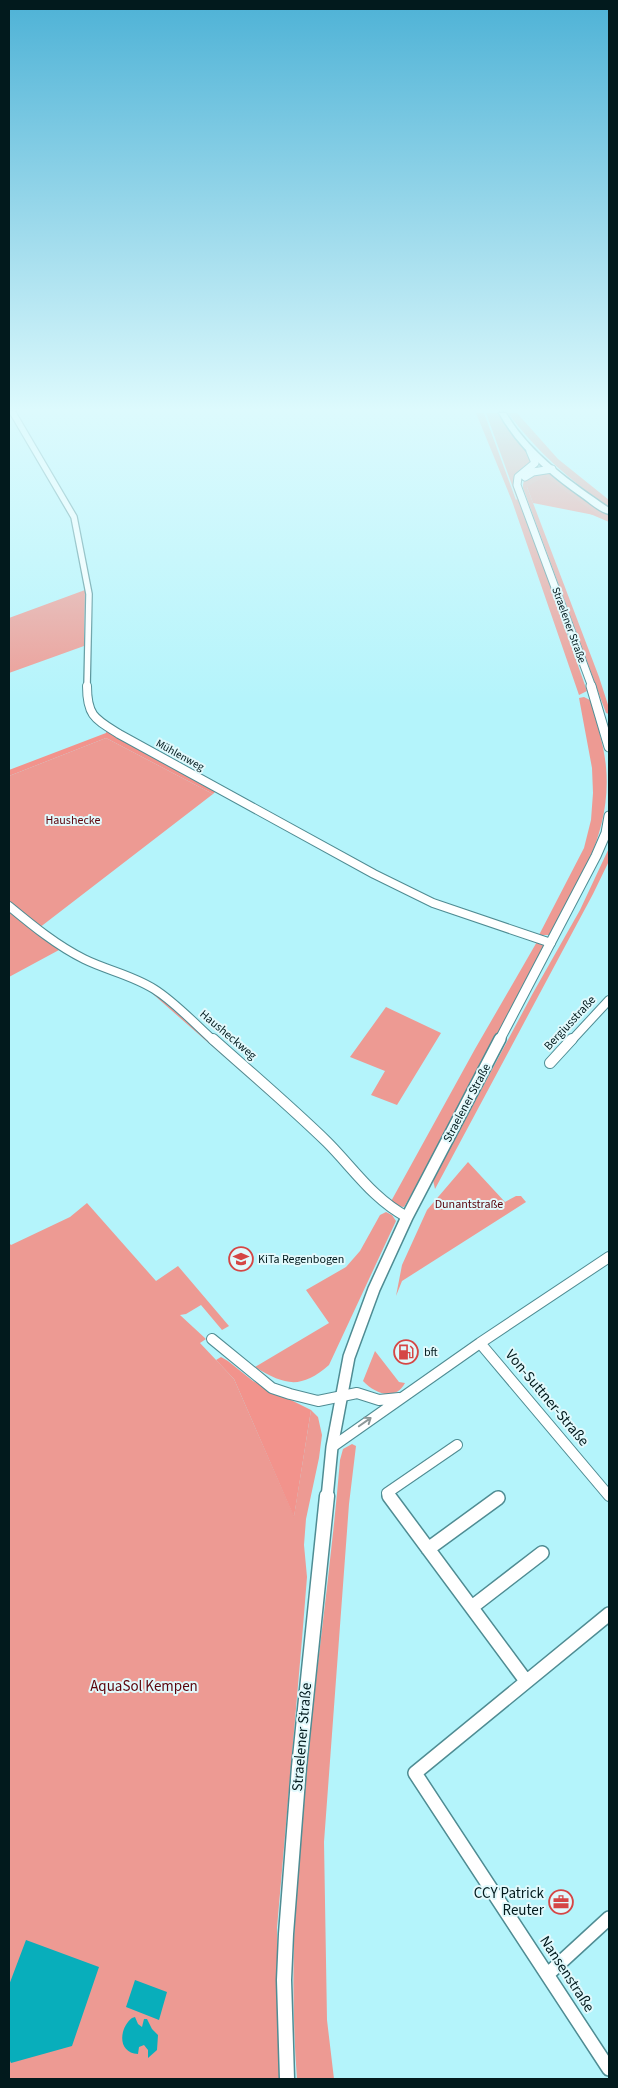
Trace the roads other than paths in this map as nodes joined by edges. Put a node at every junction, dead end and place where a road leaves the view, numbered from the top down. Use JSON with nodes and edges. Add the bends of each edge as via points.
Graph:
{"nodes":[{"id":1,"x":70,"y":510,"type":"edge"},
{"id":2,"x":526,"y":510,"type":"edge"},
{"id":3,"x":609,"y":748,"type":"edge"},
{"id":4,"x":609,"y":816,"type":"edge"},
{"id":5,"x":9,"y":906,"type":"edge"},
{"id":6,"x":551,"y":943,"type":"junction"},
{"id":7,"x":609,"y":1000,"type":"edge"},
{"id":8,"x":550,"y":1063,"type":"dead end"},
{"id":9,"x":407,"y":1217,"type":"junction"},
{"id":10,"x":609,"y":1257,"type":"edge"},
{"id":11,"x":212,"y":1339,"type":"dead end"},
{"id":12,"x":480,"y":1343,"type":"junction"},
{"id":13,"x":340,"y":1397,"type":"junction"},
{"id":14,"x":400,"y":1398,"type":"junction"},
{"id":15,"x":457,"y":1444,"type":"dead end"},
{"id":16,"x":332,"y":1448,"type":"junction"},
{"id":17,"x":609,"y":1496,"type":"edge"},
{"id":18,"x":498,"y":1498,"type":"dead end"},
{"id":19,"x":428,"y":1549,"type":"junction"},
{"id":20,"x":542,"y":1553,"type":"dead end"},
{"id":21,"x":472,"y":1607,"type":"junction"},
{"id":22,"x":609,"y":1614,"type":"edge"},
{"id":23,"x":526,"y":1681,"type":"junction"},
{"id":24,"x":609,"y":1918,"type":"edge"},
{"id":25,"x":548,"y":1974,"type":"junction"},
{"id":26,"x":609,"y":2069,"type":"edge"},
{"id":27,"x":286,"y":2079,"type":"edge"}],
"edges":[{"from":1,"to":6,"type":"street","name":"Mühlenweg","via":[[89,594],[87,704],[96,719],[374,874],[433,903]]},
{"from":2,"to":3,"type":"street","name":"Straelener Straße","via":[[595,696]]},
{"from":4,"to":6,"type":"street","name":"Straelener Straße","via":[[596,856]]},
{"from":5,"to":9,"type":"street","name":"Hausheckweg","via":[[38,930],[83,958],[140,980],[156,990],[289,1106],[346,1160],[383,1204]]},
{"from":6,"to":9,"type":"street","name":"Straelener Straße"},
{"from":7,"to":8,"type":"street","name":"Bergiusstraße"},
{"from":9,"to":13,"type":"street","name":"Straelener Straße","via":[[354,1339]]},
{"from":10,"to":12,"type":"street"},
{"from":11,"to":13,"type":"street","via":[[272,1388],[318,1400]]},
{"from":12,"to":14,"type":"street"},
{"from":12,"to":17,"type":"street","name":"Von-Suttner-Straße"},
{"from":13,"to":14,"type":"street","via":[[357,1393],[379,1400]]},
{"from":13,"to":16,"type":"street","name":"Straelener Straße"},
{"from":16,"to":14,"type":"street","one_way":true},
{"from":15,"to":19,"type":"street","via":[[387,1493]]},
{"from":16,"to":27,"type":"street","name":"Straelener Straße","via":[[298,1768],[284,1980]]},
{"from":18,"to":19,"type":"street"},
{"from":19,"to":21,"type":"street"},
{"from":20,"to":21,"type":"street"},
{"from":21,"to":23,"type":"street"},
{"from":22,"to":23,"type":"street"},
{"from":23,"to":25,"type":"street","name":"Nansenstraße","via":[[415,1773]]},
{"from":24,"to":25,"type":"street"},
{"from":25,"to":26,"type":"street","name":"Nansenstraße"}]}
